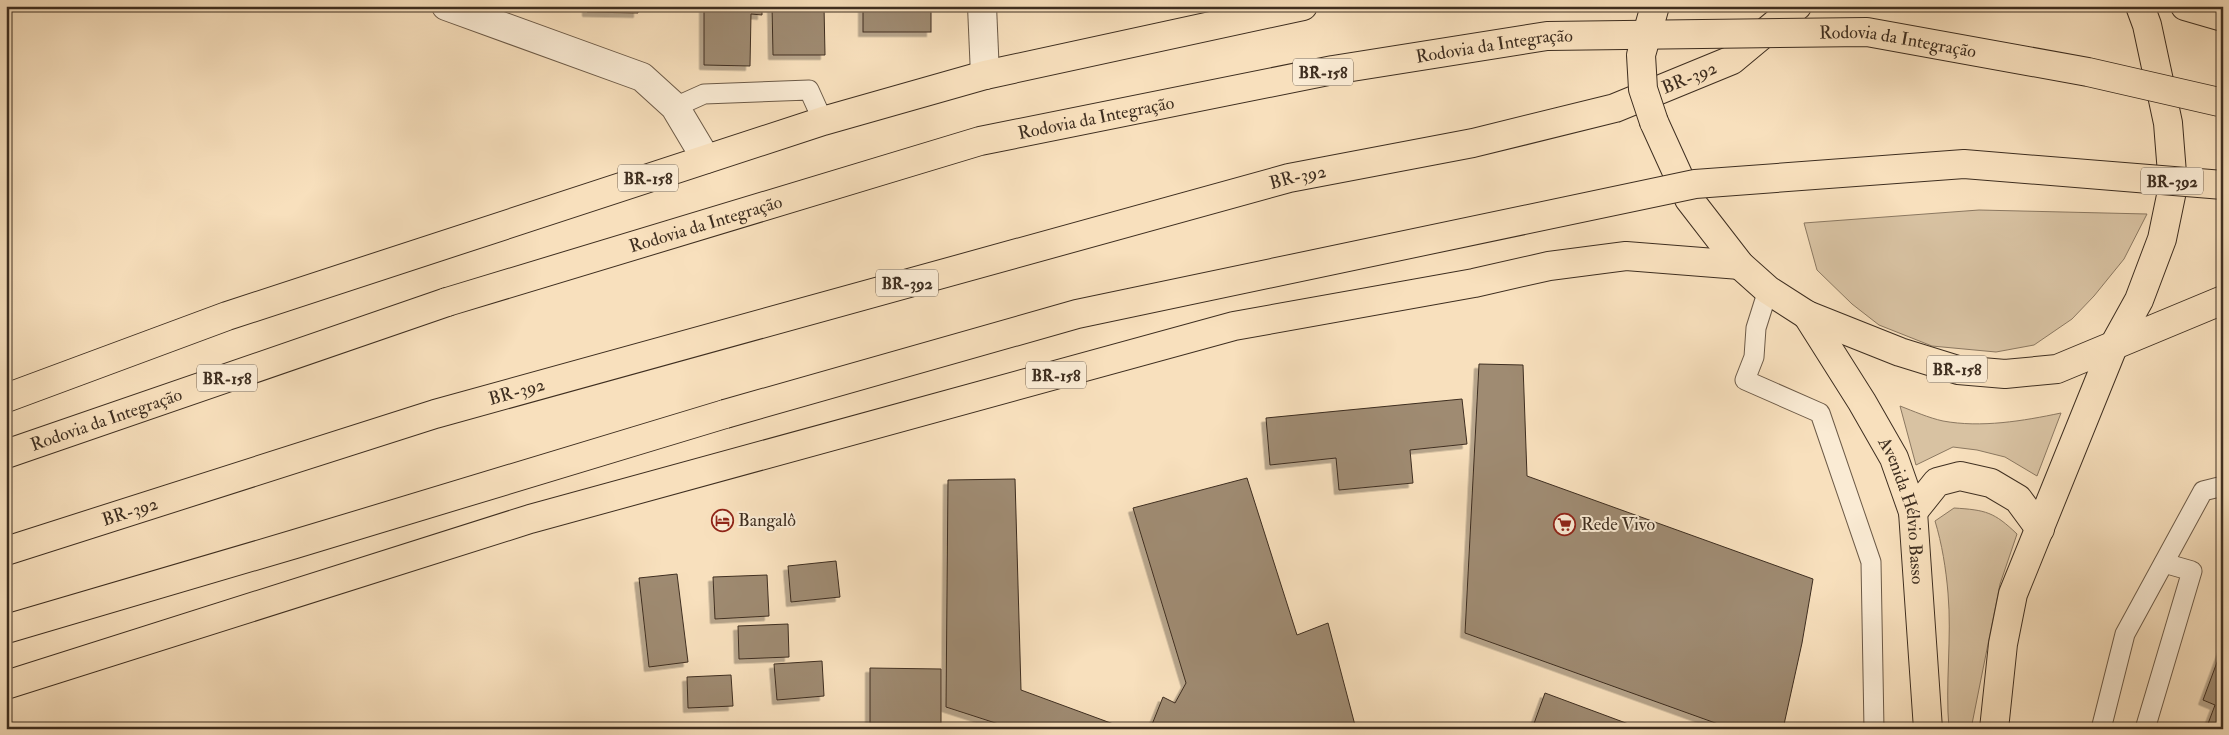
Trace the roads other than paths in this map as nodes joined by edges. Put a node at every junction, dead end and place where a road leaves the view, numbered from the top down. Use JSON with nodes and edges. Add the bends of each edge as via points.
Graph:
{"nodes":[{"id":1,"x":446,"y":6,"type":"edge"},
{"id":2,"x":982,"y":6,"type":"edge"},
{"id":3,"x":1303,"y":6,"type":"edge"},
{"id":4,"x":1655,"y":6,"type":"edge"},
{"id":5,"x":1797,"y":6,"type":"edge"},
{"id":6,"x":2140,"y":6,"type":"edge"},
{"id":7,"x":2185,"y":6,"type":"edge"},
{"id":8,"x":2223,"y":17,"type":"edge"},
{"id":9,"x":985,"y":74,"type":"junction"},
{"id":10,"x":2221,"y":103,"type":"edge"},
{"id":11,"x":675,"y":108,"type":"junction"},
{"id":12,"x":823,"y":121,"type":"junction"},
{"id":13,"x":706,"y":159,"type":"junction"},
{"id":14,"x":2223,"y":185,"type":"edge"},
{"id":15,"x":1740,"y":265,"type":"junction"},
{"id":16,"x":1768,"y":290,"type":"junction"},
{"id":17,"x":2223,"y":300,"type":"edge"},
{"id":18,"x":1807,"y":315,"type":"junction"},
{"id":19,"x":2113,"y":347,"type":"junction"},
{"id":20,"x":6,"y":398,"type":"edge"},
{"id":21,"x":6,"y":454,"type":"edge"},
{"id":22,"x":2223,"y":486,"type":"edge"},
{"id":23,"x":1913,"y":512,"type":"junction"},
{"id":24,"x":2040,"y":529,"type":"junction"},
{"id":25,"x":6,"y":551,"type":"edge"},
{"id":26,"x":2164,"y":563,"type":"junction"},
{"id":27,"x":6,"y":629,"type":"edge"},
{"id":28,"x":6,"y":686,"type":"edge"},
{"id":29,"x":1874,"y":729,"type":"edge"},
{"id":30,"x":1928,"y":729,"type":"edge"},
{"id":31,"x":1994,"y":729,"type":"edge"},
{"id":32,"x":2101,"y":729,"type":"edge"},
{"id":33,"x":2145,"y":729,"type":"edge"}],
"edges":[{"from":1,"to":11,"type":"street","via":[[642,77]]},
{"from":2,"to":9,"type":"street"},
{"from":3,"to":9,"type":"main road","number":"BR-158"},
{"from":4,"to":15,"type":"main road","bridge":true,"via":[[1641,55],[1643,89],[1654,122],[1689,199]]},
{"from":5,"to":25,"type":"main road","name":"BR-392","number":"BR-392","via":[[1732,60],[1615,108],[1473,143],[1289,178],[435,414]]},
{"from":6,"to":19,"type":"main road","number":"BR-392","via":[[2168,123],[2173,186],[2162,239],[2138,300]]},
{"from":7,"to":8,"type":"main road"},
{"from":9,"to":12,"type":"main road","number":"BR-158"},
{"from":10,"to":21,"type":"main road","name":"Rodovia da Integração","number":"BR-158","bridge":true,"via":[[2088,72],[1868,32],[1547,36],[1333,70],[980,141],[448,302]]},
{"from":11,"to":12,"type":"lane","via":[[704,94],[809,90]]},
{"from":11,"to":13,"type":"street"},
{"from":12,"to":13,"type":"main road","number":"BR-158"},
{"from":13,"to":20,"type":"main road","number":"BR-158","via":[[227,316]]},
{"from":14,"to":27,"type":"main road","bridge":true,"via":[[1964,164],[1695,184],[1077,314],[725,414]]},
{"from":15,"to":16,"type":"main road","number":"BR-158"},
{"from":15,"to":28,"type":"main road","number":"BR-158","via":[[1626,256],[1549,266],[1474,283],[1234,326],[530,519]]},
{"from":16,"to":18,"type":"main road","number":"BR-158"},
{"from":16,"to":29,"type":"lane","via":[[1756,328],[1754,357],[1745,380],[1820,413],[1871,562]]},
{"from":17,"to":19,"type":"main road","number":"BR-158"},
{"from":18,"to":19,"type":"main road","number":"BR-158","via":[[1900,352],[1958,370],[2005,374],[2057,369]]},
{"from":18,"to":23,"type":"main road","name":"Avenida Hélvio Basso","via":[[1894,458]]},
{"from":19,"to":24,"type":"main road"},
{"from":22,"to":26,"type":"lane","via":[[2203,491]]},
{"from":23,"to":24,"type":"main road","via":[[1937,482],[1960,476],[1991,483],[2018,499]]},
{"from":23,"to":30,"type":"main road","name":"Avenida Hélvio Basso"},
{"from":24,"to":31,"type":"main road","via":[[2013,594],[2003,644]]},
{"from":26,"to":32,"type":"lane","via":[[2125,634]]},
{"from":26,"to":33,"type":"lane","via":[[2192,572]]}]}
